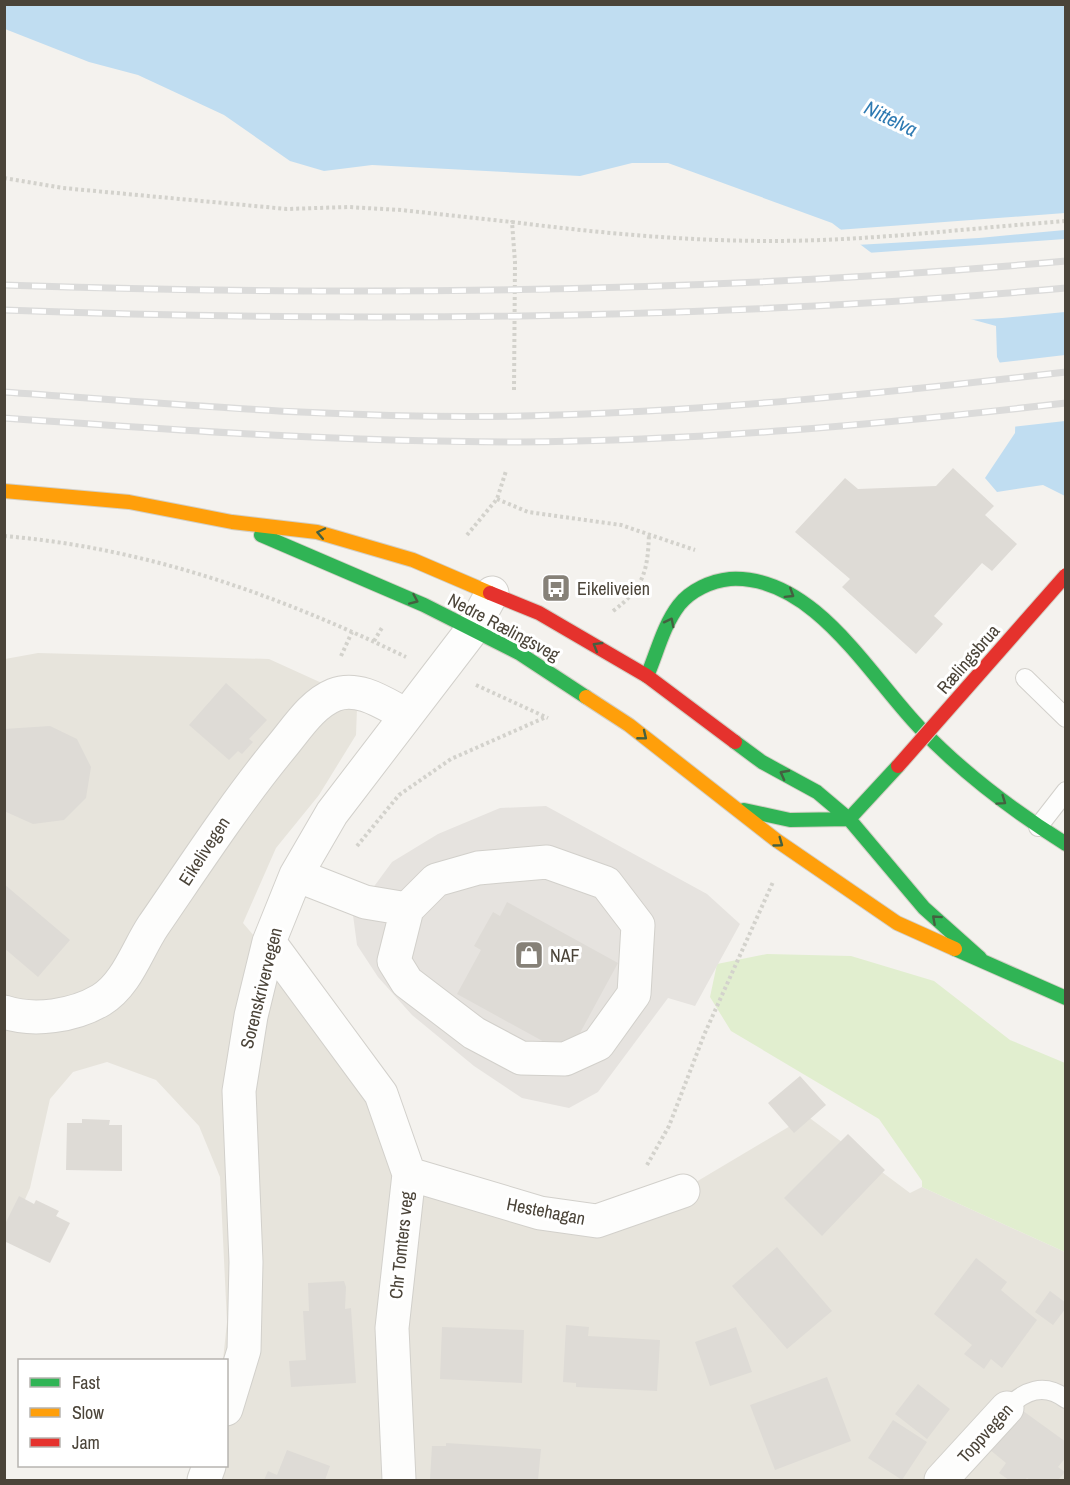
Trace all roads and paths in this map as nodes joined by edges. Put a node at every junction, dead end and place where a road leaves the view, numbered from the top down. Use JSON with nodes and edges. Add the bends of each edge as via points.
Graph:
{"nodes":[{"id":1,"x":4,"y":178,"type":"edge"},
{"id":2,"x":1065,"y":220,"type":"edge"},
{"id":3,"x":512,"y":222,"type":"junction"},
{"id":4,"x":514,"y":390,"type":"dead end"},
{"id":5,"x":506,"y":471,"type":"dead end"},
{"id":6,"x":4,"y":491,"type":"edge"},
{"id":7,"x":496,"y":499,"type":"junction"},
{"id":8,"x":232,"y":522,"type":"junction"},
{"id":9,"x":649,"y":533,"type":"junction"},
{"id":10,"x":467,"y":535,"type":"dead end"},
{"id":11,"x":4,"y":536,"type":"edge"},
{"id":12,"x":1065,"y":575,"type":"edge"},
{"id":13,"x":735,"y":578,"type":"junction"},
{"id":14,"x":492,"y":593,"type":"junction"},
{"id":15,"x":613,"y":611,"type":"dead end"},
{"id":16,"x":472,"y":630,"type":"junction"},
{"id":17,"x":352,"y":632,"type":"junction"},
{"id":18,"x":347,"y":643,"type":"dead end"},
{"id":19,"x":411,"y":659,"type":"dead end"},
{"id":20,"x":647,"y":676,"type":"junction"},
{"id":21,"x":1025,"y":678,"type":"dead end"},
{"id":22,"x":406,"y":715,"type":"junction"},
{"id":23,"x":546,"y":717,"type":"dead end"},
{"id":24,"x":1065,"y":718,"type":"edge"},
{"id":25,"x":1065,"y":791,"type":"edge"},
{"id":26,"x":733,"y":807,"type":"junction"},
{"id":27,"x":849,"y":819,"type":"junction"},
{"id":28,"x":1038,"y":827,"type":"junction"},
{"id":29,"x":1065,"y":844,"type":"edge"},
{"id":30,"x":356,"y":848,"type":"dead end"},
{"id":31,"x":296,"y":875,"type":"junction"},
{"id":32,"x":776,"y":876,"type":"dead end"},
{"id":33,"x":407,"y":909,"type":"junction"},
{"id":34,"x":269,"y":942,"type":"junction"},
{"id":35,"x":980,"y":958,"type":"junction"},
{"id":36,"x":1065,"y":998,"type":"edge"},
{"id":37,"x":4,"y":1012,"type":"edge"},
{"id":38,"x":408,"y":1174,"type":"junction"},
{"id":39,"x":682,"y":1191,"type":"dead end"},
{"id":40,"x":621,"y":1213,"type":"junction"},
{"id":41,"x":1065,"y":1399,"type":"edge"},
{"id":42,"x":228,"y":1402,"type":"edge"},
{"id":43,"x":1007,"y":1408,"type":"joint"},
{"id":44,"x":399,"y":1480,"type":"edge"},
{"id":45,"x":941,"y":1480,"type":"edge"}],
"edges":[{"from":1,"to":3,"type":"path","via":[[63,188],[287,209],[401,210]]},
{"from":2,"to":3,"type":"path","via":[[822,240],[664,238]]},
{"from":3,"to":4,"type":"path"},
{"from":5,"to":7,"type":"path"},
{"from":6,"to":8,"type":"main road","name":"Nedre Rælingsveg","via":[[129,502]]},
{"from":7,"to":9,"type":"path","via":[[528,512],[621,525]]},
{"from":7,"to":10,"type":"path"},
{"from":14,"to":8,"type":"main road","name":"Nedre Rælingsveg","one_way":true,"via":[[377,548],[317,532]]},
{"from":8,"to":16,"type":"main road","name":"Nedre Rælingsveg","one_way":true,"via":[[397,592]]},
{"from":9,"to":13,"type":"path","via":[[702,553]]},
{"from":9,"to":15,"type":"path","via":[[642,582]]},
{"from":11,"to":17,"type":"path","via":[[140,556],[234,584]]},
{"from":12,"to":27,"type":"main road","name":"Rælingsbrua","bridge":true},
{"from":20,"to":13,"type":"main road","one_way":true,"via":[[679,605],[712,582]]},
{"from":13,"to":28,"type":"main road","one_way":true,"via":[[757,579],[784,590],[814,610],[956,764]]},
{"from":14,"to":16,"type":"street","name":"Sorenskrivervegen"},
{"from":20,"to":14,"type":"main road","name":"Nedre Rælingsveg","one_way":true,"via":[[576,633]]},
{"from":16,"to":22,"type":"street","name":"Sorenskrivervegen"},
{"from":16,"to":26,"type":"main road","name":"Nedre Rælingsveg","one_way":true,"via":[[562,679],[629,725]]},
{"from":17,"to":18,"type":"path"},
{"from":17,"to":19,"type":"path"},
{"from":27,"to":20,"type":"main road","name":"Nedre Rælingsveg","one_way":true,"via":[[817,792],[762,762]]},
{"from":21,"to":24,"type":"lane"},
{"from":22,"to":31,"type":"street","name":"Sorenskrivervegen","via":[[332,813]]},
{"from":22,"to":37,"type":"street","name":"Eikelivegen","via":[[366,694],[335,695],[320,704],[220,824],[125,974],[102,999],[74,1012],[47,1016]]},
{"from":23,"to":30,"type":"path","via":[[450,759],[399,795]]},
{"from":25,"to":28,"type":"lane"},
{"from":26,"to":27,"type":"main road","name":"Nedre Rælingsveg","via":[[790,820]]},
{"from":26,"to":35,"type":"main road","name":"Nedre Rælingsveg","one_way":true,"via":[[831,880],[897,923]]},
{"from":35,"to":27,"type":"main road","name":"Nedre Rælingsveg","one_way":true,"via":[[924,908]]},
{"from":28,"to":29,"type":"main road"},
{"from":31,"to":33,"type":"street","via":[[365,903]]},
{"from":31,"to":34,"type":"street","name":"Sorenskrivervegen"},
{"from":32,"to":40,"type":"path","via":[[704,1035],[669,1126]]},
{"from":33,"to":33,"type":"street","via":[[436,880],[478,868],[547,862],[606,883],[638,925],[634,994],[598,1044],[565,1059],[521,1058],[474,1033],[407,982],[394,961]]},
{"from":34,"to":38,"type":"street","name":"Chr Tomters veg","via":[[381,1094]]},
{"from":34,"to":42,"type":"street","name":"Sorenskrivervegen","via":[[251,1016],[239,1091],[246,1262],[244,1350]]},
{"from":35,"to":36,"type":"main road","name":"Nedre Rælingsveg"},
{"from":38,"to":40,"type":"street","name":"Hestehagan","via":[[540,1213],[597,1221]]},
{"from":38,"to":44,"type":"street","name":"Chr Tomters veg","via":[[392,1328]]},
{"from":39,"to":40,"type":"street","name":"Hestehagan"},
{"from":41,"to":43,"type":"lane","name":"Toppvegen","via":[[1058,1393],[1032,1390],[1021,1394]]},
{"from":43,"to":45,"type":"street","name":"Toppvegen"}]}
